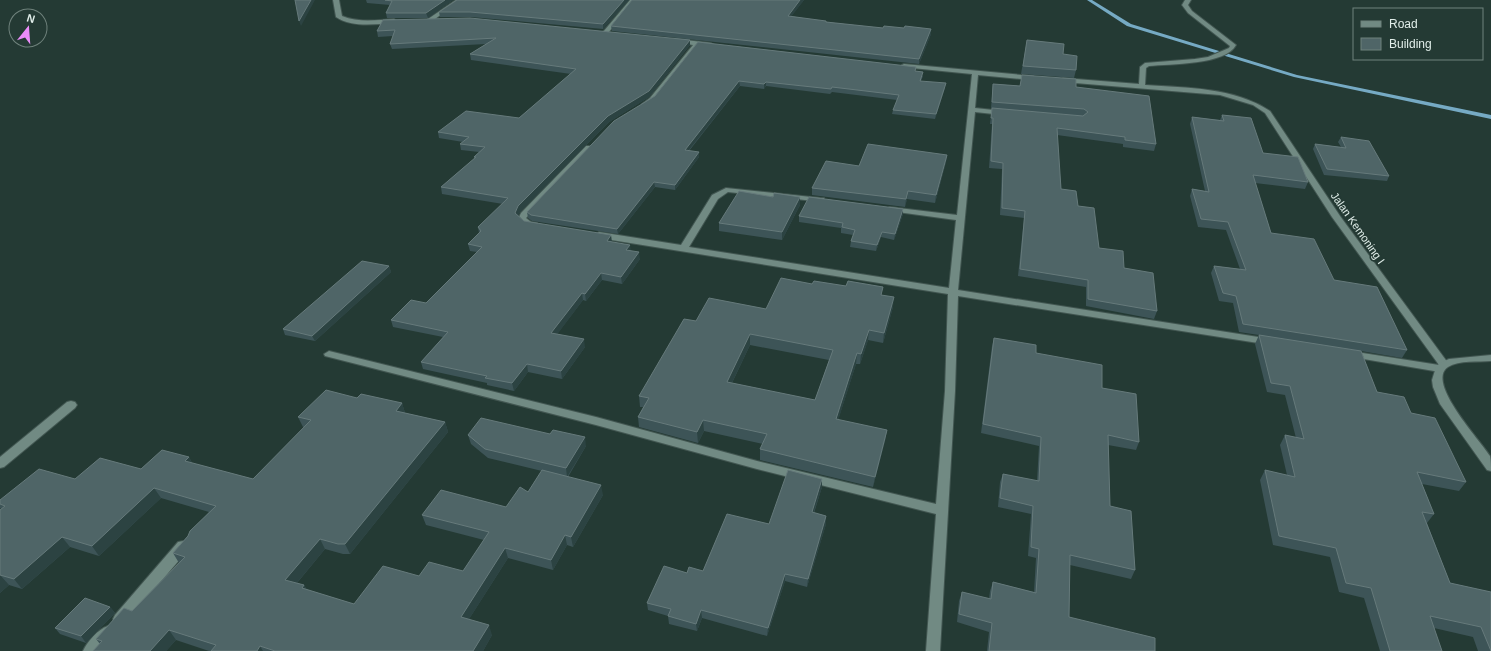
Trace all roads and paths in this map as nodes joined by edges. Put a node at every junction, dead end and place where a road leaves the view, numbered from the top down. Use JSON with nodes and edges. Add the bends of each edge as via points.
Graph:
{"nodes":[{"id":1,"x":336,"y":0,"type":"edge"},
{"id":2,"x":459,"y":0,"type":"edge"},
{"id":3,"x":633,"y":0,"type":"edge"},
{"id":4,"x":1188,"y":0,"type":"edge"},
{"id":5,"x":422,"y":20,"type":"edge"},
{"id":6,"x":430,"y":20,"type":"junction"},
{"id":7,"x":444,"y":20,"type":"edge"},
{"id":8,"x":400,"y":21,"type":"edge"},
{"id":9,"x":598,"y":32,"type":"edge"},
{"id":10,"x":668,"y":40,"type":"edge"},
{"id":11,"x":697,"y":43,"type":"junction"},
{"id":12,"x":720,"y":46,"type":"edge"},
{"id":13,"x":898,"y":65,"type":"edge"},
{"id":14,"x":975,"y":74,"type":"junction"},
{"id":15,"x":1039,"y":78,"type":"edge"},
{"id":16,"x":1054,"y":80,"type":"edge"},
{"id":17,"x":1142,"y":86,"type":"junction"},
{"id":18,"x":638,"y":108,"type":"edge"},
{"id":19,"x":971,"y":110,"type":"junction"},
{"id":20,"x":1011,"y":113,"type":"edge"},
{"id":21,"x":596,"y":141,"type":"edge"},
{"id":22,"x":833,"y":201,"type":"edge"},
{"id":23,"x":879,"y":207,"type":"edge"},
{"id":24,"x":961,"y":218,"type":"junction"},
{"id":25,"x":544,"y":226,"type":"edge"},
{"id":26,"x":590,"y":233,"type":"edge"},
{"id":27,"x":684,"y":247,"type":"junction"},
{"id":28,"x":953,"y":292,"type":"junction"},
{"id":29,"x":1283,"y":344,"type":"edge"},
{"id":30,"x":1338,"y":353,"type":"edge"},
{"id":31,"x":329,"y":354,"type":"dead end"},
{"id":32,"x":1491,"y":358,"type":"edge"},
{"id":33,"x":1442,"y":367,"type":"junction"},
{"id":34,"x":71,"y":405,"type":"dead end"},
{"id":35,"x":0,"y":464,"type":"edge"},
{"id":36,"x":1491,"y":467,"type":"edge"},
{"id":37,"x":943,"y":511,"type":"junction"},
{"id":38,"x":188,"y":541,"type":"edge"},
{"id":39,"x":90,"y":651,"type":"edge"},
{"id":40,"x":933,"y":651,"type":"edge"}],
"edges":[{"from":1,"to":8,"type":"street","via":[[339,17],[344,19],[368,22]]},
{"from":2,"to":6,"type":"street"},
{"from":3,"to":9,"type":"street","via":[[608,33]]},
{"from":4,"to":17,"type":"street","via":[[1185,5],[1190,12],[1230,43],[1231,49],[1194,61],[1147,64],[1143,67]]},
{"from":5,"to":6,"type":"street"},
{"from":6,"to":7,"type":"street"},
{"from":10,"to":11,"type":"street"},
{"from":11,"to":12,"type":"street"},
{"from":11,"to":18,"type":"street","via":[[652,99]]},
{"from":13,"to":14,"type":"street"},
{"from":14,"to":15,"type":"street"},
{"from":14,"to":19,"type":"street"},
{"from":16,"to":17,"type":"street","name":"Jalan Kemoning I"},
{"from":17,"to":33,"type":"street","name":"Jalan Kemoning I","via":[[1221,92],[1255,104],[1268,112],[1336,217]]},
{"from":19,"to":20,"type":"street"},
{"from":19,"to":24,"type":"street"},
{"from":21,"to":25,"type":"street","via":[[522,219],[528,224]]},
{"from":22,"to":27,"type":"street","via":[[726,190],[715,197]]},
{"from":23,"to":24,"type":"street"},
{"from":24,"to":28,"type":"street"},
{"from":26,"to":27,"type":"street"},
{"from":27,"to":28,"type":"street"},
{"from":28,"to":29,"type":"street"},
{"from":28,"to":37,"type":"street"},
{"from":30,"to":33,"type":"street"},
{"from":31,"to":37,"type":"street"},
{"from":32,"to":33,"type":"street","via":[[1454,360]]},
{"from":33,"to":36,"type":"street","via":[[1438,374],[1438,388],[1444,401]]},
{"from":34,"to":35,"type":"street"},
{"from":37,"to":40,"type":"street"},
{"from":38,"to":39,"type":"street"}]}
